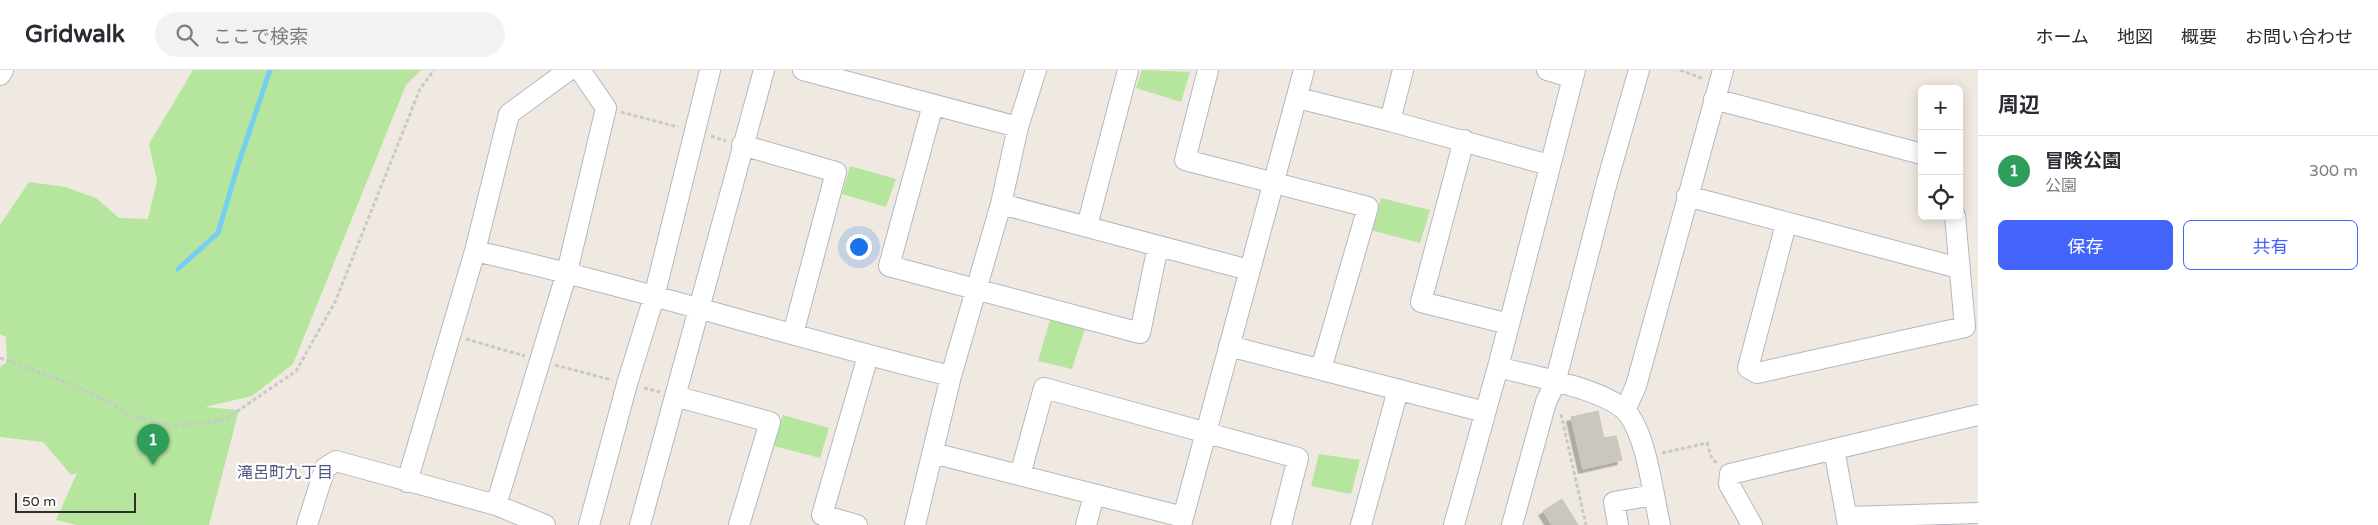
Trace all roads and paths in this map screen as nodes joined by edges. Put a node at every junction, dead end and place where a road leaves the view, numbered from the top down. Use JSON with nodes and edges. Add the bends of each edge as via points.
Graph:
{"nodes":[{"id":1,"x":3,"y":70,"type":"edge"},
{"id":2,"x":434,"y":70,"type":"edge"},
{"id":3,"x":569,"y":70,"type":"edge"},
{"id":4,"x":580,"y":70,"type":"edge"},
{"id":5,"x":710,"y":70,"type":"edge"},
{"id":6,"x":764,"y":70,"type":"edge"},
{"id":7,"x":803,"y":70,"type":"edge"},
{"id":8,"x":1036,"y":70,"type":"edge"},
{"id":9,"x":1128,"y":70,"type":"edge"},
{"id":10,"x":1208,"y":70,"type":"edge"},
{"id":11,"x":1304,"y":70,"type":"edge"},
{"id":12,"x":1403,"y":70,"type":"edge"},
{"id":13,"x":1547,"y":70,"type":"edge"},
{"id":14,"x":1638,"y":70,"type":"edge"},
{"id":15,"x":1680,"y":70,"type":"edge"},
{"id":16,"x":1574,"y":74,"type":"edge"},
{"id":17,"x":0,"y":75,"type":"edge"},
{"id":18,"x":860,"y":77,"type":"edge"},
{"id":19,"x":1719,"y":84,"type":"edge"},
{"id":20,"x":1298,"y":98,"type":"junction"},
{"id":21,"x":933,"y":105,"type":"junction"},
{"id":22,"x":606,"y":108,"type":"junction"},
{"id":23,"x":1390,"y":120,"type":"junction"},
{"id":24,"x":1018,"y":127,"type":"junction"},
{"id":25,"x":693,"y":131,"type":"junction"},
{"id":26,"x":1464,"y":140,"type":"junction"},
{"id":27,"x":742,"y":145,"type":"junction"},
{"id":28,"x":1918,"y":153,"type":"edge"},
{"id":29,"x":1549,"y":165,"type":"junction"},
{"id":30,"x":1274,"y":183,"type":"junction"},
{"id":31,"x":1687,"y":196,"type":"junction"},
{"id":32,"x":1001,"y":204,"type":"junction"},
{"id":33,"x":1956,"y":220,"type":"edge"},
{"id":34,"x":1786,"y":224,"type":"junction"},
{"id":35,"x":1087,"y":226,"type":"junction"},
{"id":36,"x":1158,"y":246,"type":"junction"},
{"id":37,"x":475,"y":251,"type":"junction"},
{"id":38,"x":1959,"y":268,"type":"junction"},
{"id":39,"x":1249,"y":270,"type":"junction"},
{"id":40,"x":566,"y":272,"type":"junction"},
{"id":41,"x":977,"y":290,"type":"junction"},
{"id":42,"x":654,"y":297,"type":"junction"},
{"id":43,"x":698,"y":310,"type":"junction"},
{"id":44,"x":1509,"y":324,"type":"junction"},
{"id":45,"x":450,"y":334,"type":"junction"},
{"id":46,"x":793,"y":334,"type":"junction"},
{"id":47,"x":1229,"y":346,"type":"junction"},
{"id":48,"x":868,"y":356,"type":"junction"},
{"id":49,"x":0,"y":358,"type":"edge"},
{"id":50,"x":540,"y":361,"type":"junction"},
{"id":51,"x":1498,"y":367,"type":"junction"},
{"id":52,"x":1322,"y":370,"type":"junction"},
{"id":53,"x":952,"y":376,"type":"junction"},
{"id":54,"x":1555,"y":383,"type":"junction"},
{"id":55,"x":627,"y":384,"type":"junction"},
{"id":56,"x":1398,"y":390,"type":"junction"},
{"id":57,"x":675,"y":396,"type":"junction"},
{"id":58,"x":1546,"y":402,"type":"junction"},
{"id":59,"x":1625,"y":410,"type":"junction"},
{"id":60,"x":1485,"y":412,"type":"junction"},
{"id":61,"x":1978,"y":415,"type":"edge"},
{"id":62,"x":1207,"y":432,"type":"junction"},
{"id":63,"x":1834,"y":449,"type":"junction"},
{"id":64,"x":933,"y":453,"type":"junction"},
{"id":65,"x":1645,"y":457,"type":"junction"},
{"id":66,"x":1730,"y":474,"type":"junction"},
{"id":67,"x":1020,"y":475,"type":"junction"},
{"id":68,"x":407,"y":482,"type":"junction"},
{"id":69,"x":1094,"y":495,"type":"junction"},
{"id":70,"x":1653,"y":495,"type":"junction"},
{"id":71,"x":496,"y":505,"type":"junction"},
{"id":72,"x":1978,"y":513,"type":"edge"},
{"id":73,"x":1182,"y":521,"type":"edge"},
{"id":74,"x":1847,"y":521,"type":"edge"},
{"id":75,"x":307,"y":525,"type":"edge"},
{"id":76,"x":545,"y":525,"type":"edge"},
{"id":77,"x":589,"y":525,"type":"edge"},
{"id":78,"x":640,"y":525,"type":"edge"},
{"id":79,"x":739,"y":525,"type":"edge"},
{"id":80,"x":857,"y":525,"type":"edge"},
{"id":81,"x":915,"y":525,"type":"edge"},
{"id":82,"x":1086,"y":525,"type":"edge"},
{"id":83,"x":1281,"y":525,"type":"edge"},
{"id":84,"x":1361,"y":525,"type":"edge"},
{"id":85,"x":1454,"y":525,"type":"edge"},
{"id":86,"x":1512,"y":525,"type":"edge"},
{"id":87,"x":1586,"y":525,"type":"edge"},
{"id":88,"x":1618,"y":525,"type":"edge"},
{"id":89,"x":1660,"y":525,"type":"edge"},
{"id":90,"x":1752,"y":525,"type":"edge"}],
"edges":[{"from":1,"to":17,"type":"street"},
{"from":2,"to":49,"type":"path","via":[[420,89],[334,302],[296,371],[239,410],[222,421],[170,426],[129,415],[102,398]]},
{"from":3,"to":37,"type":"street","via":[[509,114]]},
{"from":4,"to":22,"type":"street"},
{"from":5,"to":25,"type":"street"},
{"from":6,"to":27,"type":"street"},
{"from":7,"to":18,"type":"street"},
{"from":8,"to":24,"type":"street"},
{"from":9,"to":35,"type":"street"},
{"from":10,"to":30,"type":"street","via":[[1185,160]]},
{"from":11,"to":20,"type":"street"},
{"from":12,"to":23,"type":"street"},
{"from":13,"to":16,"type":"street"},
{"from":14,"to":54,"type":"street"},
{"from":15,"to":19,"type":"path"},
{"from":16,"to":29,"type":"street"},
{"from":18,"to":21,"type":"street"},
{"from":19,"to":28,"type":"street"},
{"from":19,"to":31,"type":"street"},
{"from":20,"to":23,"type":"street"},
{"from":20,"to":30,"type":"street"},
{"from":21,"to":24,"type":"street"},
{"from":21,"to":41,"type":"street","via":[[889,266]]},
{"from":22,"to":25,"type":"path"},
{"from":22,"to":40,"type":"street"},
{"from":23,"to":26,"type":"street"},
{"from":24,"to":32,"type":"street"},
{"from":25,"to":27,"type":"path"},
{"from":25,"to":42,"type":"street"},
{"from":26,"to":29,"type":"street"},
{"from":26,"to":44,"type":"street","via":[[1421,302]]},
{"from":27,"to":43,"type":"street"},
{"from":27,"to":46,"type":"street","via":[[836,172]]},
{"from":29,"to":44,"type":"street"},
{"from":30,"to":39,"type":"street"},
{"from":30,"to":52,"type":"street","via":[[1368,207]]},
{"from":31,"to":34,"type":"street"},
{"from":31,"to":59,"type":"street","via":[[1636,386]]},
{"from":32,"to":35,"type":"street"},
{"from":32,"to":41,"type":"street"},
{"from":33,"to":38,"type":"street"},
{"from":34,"to":38,"type":"street"},
{"from":34,"to":38,"type":"street","via":[[1748,368],[1757,372],[1965,327]]},
{"from":35,"to":36,"type":"street"},
{"from":36,"to":39,"type":"street"},
{"from":36,"to":41,"type":"street","via":[[1140,333]]},
{"from":37,"to":40,"type":"street"},
{"from":37,"to":45,"type":"street"},
{"from":39,"to":47,"type":"street"},
{"from":40,"to":42,"type":"street"},
{"from":40,"to":50,"type":"street"},
{"from":41,"to":53,"type":"street"},
{"from":42,"to":43,"type":"street"},
{"from":42,"to":55,"type":"street"},
{"from":43,"to":46,"type":"street"},
{"from":43,"to":57,"type":"street"},
{"from":44,"to":51,"type":"street"},
{"from":45,"to":50,"type":"path"},
{"from":45,"to":68,"type":"street"},
{"from":46,"to":48,"type":"street"},
{"from":47,"to":52,"type":"street"},
{"from":47,"to":62,"type":"street"},
{"from":48,"to":53,"type":"street"},
{"from":48,"to":80,"type":"street","via":[[822,515]]},
{"from":50,"to":55,"type":"path"},
{"from":50,"to":71,"type":"street"},
{"from":51,"to":54,"type":"street"},
{"from":51,"to":60,"type":"street"},
{"from":52,"to":56,"type":"street"},
{"from":53,"to":64,"type":"street"},
{"from":54,"to":58,"type":"street"},
{"from":54,"to":59,"type":"street","via":[[1588,390]]},
{"from":55,"to":57,"type":"path"},
{"from":55,"to":77,"type":"street"},
{"from":56,"to":60,"type":"street"},
{"from":56,"to":84,"type":"street"},
{"from":57,"to":78,"type":"street"},
{"from":57,"to":79,"type":"street","via":[[770,422]]},
{"from":58,"to":86,"type":"street"},
{"from":58,"to":87,"type":"path","via":[[1560,406]]},
{"from":59,"to":65,"type":"street","via":[[1634,423]]},
{"from":60,"to":85,"type":"street"},
{"from":61,"to":63,"type":"street"},
{"from":62,"to":67,"type":"street","via":[[1044,388]]},
{"from":62,"to":73,"type":"street"},
{"from":62,"to":83,"type":"street","via":[[1298,458]]},
{"from":63,"to":66,"type":"street"},
{"from":63,"to":74,"type":"street"},
{"from":64,"to":67,"type":"street"},
{"from":64,"to":81,"type":"street"},
{"from":65,"to":66,"type":"path","via":[[1707,443],[1712,459]]},
{"from":65,"to":70,"type":"street"},
{"from":66,"to":90,"type":"street","via":[[1729,484]]},
{"from":67,"to":69,"type":"street"},
{"from":68,"to":71,"type":"street"},
{"from":68,"to":75,"type":"street","via":[[336,461],[325,468]]},
{"from":69,"to":73,"type":"street"},
{"from":69,"to":82,"type":"street"},
{"from":70,"to":88,"type":"street","via":[[1614,502]]},
{"from":70,"to":89,"type":"street"},
{"from":71,"to":76,"type":"street"},
{"from":72,"to":74,"type":"street"}]}
